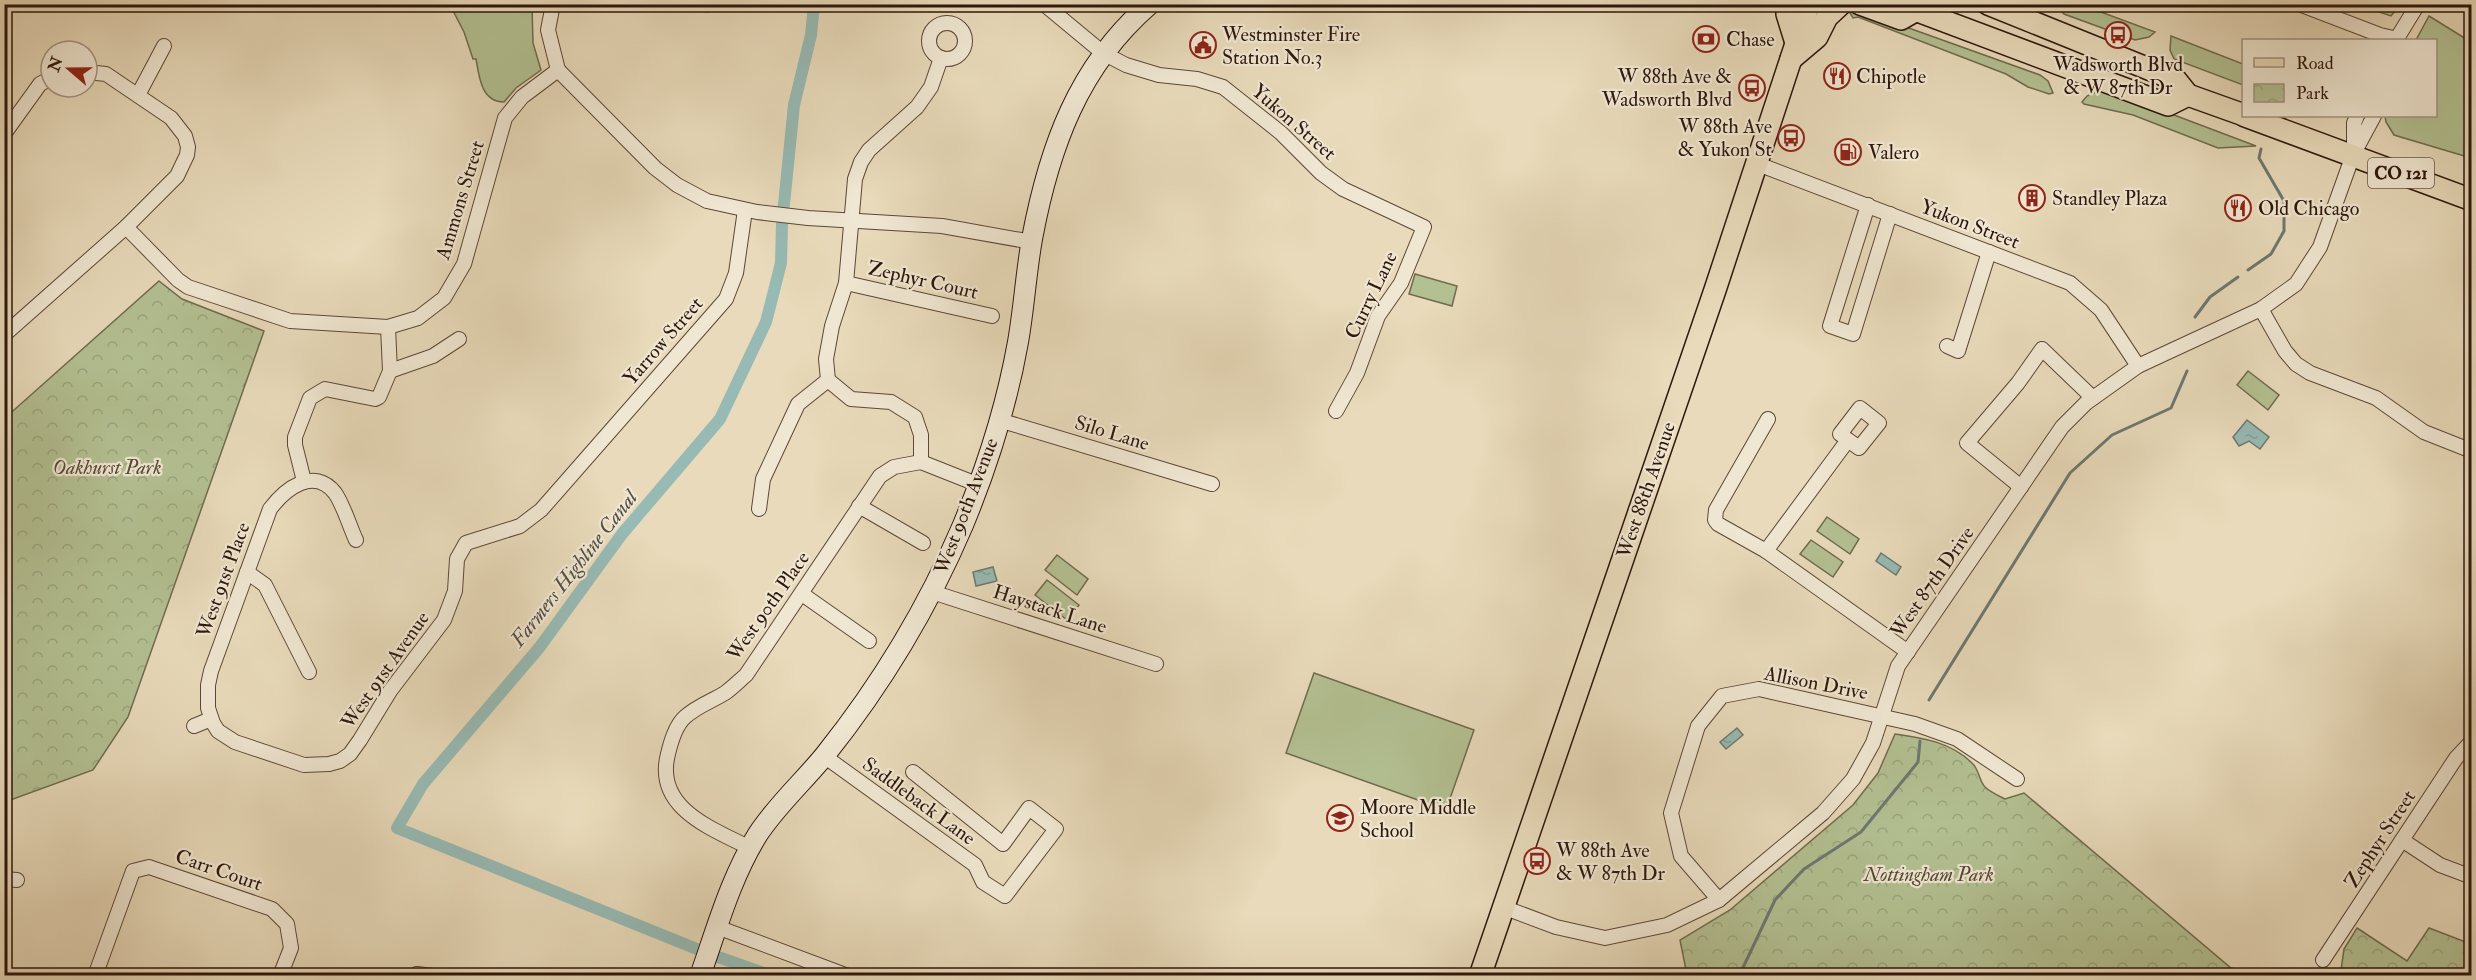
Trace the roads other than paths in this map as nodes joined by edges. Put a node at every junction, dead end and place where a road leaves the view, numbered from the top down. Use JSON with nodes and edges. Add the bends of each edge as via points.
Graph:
{"nodes":[{"id":1,"x":553,"y":4,"type":"edge"},
{"id":2,"x":1044,"y":4,"type":"edge"},
{"id":3,"x":1150,"y":4,"type":"edge"},
{"id":4,"x":1787,"y":4,"type":"edge"},
{"id":5,"x":1809,"y":4,"type":"edge"},
{"id":6,"x":1841,"y":4,"type":"edge"},
{"id":7,"x":1860,"y":4,"type":"edge"},
{"id":8,"x":1988,"y":4,"type":"edge"},
{"id":9,"x":2299,"y":4,"type":"edge"},
{"id":10,"x":2418,"y":4,"type":"edge"},
{"id":11,"x":1907,"y":8,"type":"edge"},
{"id":12,"x":2394,"y":39,"type":"edge"},
{"id":13,"x":2399,"y":39,"type":"edge"},
{"id":14,"x":164,"y":46,"type":"dead end"},
{"id":15,"x":1794,"y":51,"type":"junction"},
{"id":16,"x":1103,"y":53,"type":"junction"},
{"id":17,"x":942,"y":58,"type":"dead end"},
{"id":18,"x":558,"y":70,"type":"junction"},
{"id":19,"x":99,"y":73,"type":"edge"},
{"id":20,"x":39,"y":85,"type":"edge"},
{"id":21,"x":138,"y":95,"type":"junction"},
{"id":22,"x":2188,"y":95,"type":"junction"},
{"id":23,"x":2242,"y":114,"type":"edge"},
{"id":24,"x":2250,"y":117,"type":"edge"},
{"id":25,"x":2357,"y":117,"type":"edge"},
{"id":26,"x":2373,"y":117,"type":"edge"},
{"id":27,"x":4,"y":134,"type":"edge"},
{"id":28,"x":2354,"y":155,"type":"junction"},
{"id":29,"x":1755,"y":163,"type":"junction"},
{"id":30,"x":2472,"y":200,"type":"edge"},
{"id":31,"x":1868,"y":205,"type":"junction"},
{"id":32,"x":745,"y":210,"type":"junction"},
{"id":33,"x":1890,"y":214,"type":"junction"},
{"id":34,"x":851,"y":219,"type":"junction"},
{"id":35,"x":126,"y":227,"type":"junction"},
{"id":36,"x":1424,"y":227,"type":"joint"},
{"id":37,"x":1032,"y":242,"type":"junction"},
{"id":38,"x":1989,"y":252,"type":"junction"},
{"id":39,"x":846,"y":283,"type":"junction"},
{"id":40,"x":2261,"y":309,"type":"junction"},
{"id":41,"x":992,"y":316,"type":"dead end"},
{"id":42,"x":388,"y":327,"type":"junction"},
{"id":43,"x":4,"y":336,"type":"edge"},
{"id":44,"x":459,"y":339,"type":"dead end"},
{"id":45,"x":1947,"y":346,"type":"dead end"},
{"id":46,"x":2138,"y":366,"type":"junction"},
{"id":47,"x":390,"y":371,"type":"junction"},
{"id":48,"x":828,"y":380,"type":"junction"},
{"id":49,"x":2093,"y":398,"type":"junction"},
{"id":50,"x":1336,"y":411,"type":"dead end"},
{"id":51,"x":1768,"y":419,"type":"dead end"},
{"id":52,"x":999,"y":420,"type":"junction"},
{"id":53,"x":1848,"y":440,"type":"dead end"},
{"id":54,"x":2472,"y":451,"type":"edge"},
{"id":55,"x":921,"y":462,"type":"junction"},
{"id":56,"x":569,"y":478,"type":"joint"},
{"id":57,"x":304,"y":481,"type":"junction"},
{"id":58,"x":1212,"y":484,"type":"dead end"},
{"id":59,"x":979,"y":485,"type":"junction"},
{"id":60,"x":2021,"y":487,"type":"junction"},
{"id":61,"x":859,"y":506,"type":"junction"},
{"id":62,"x":759,"y":508,"type":"dead end"},
{"id":63,"x":356,"y":540,"type":"dead end"},
{"id":64,"x":923,"y":543,"type":"dead end"},
{"id":65,"x":1766,"y":551,"type":"junction"},
{"id":66,"x":247,"y":572,"type":"junction"},
{"id":67,"x":932,"y":592,"type":"junction"},
{"id":68,"x":802,"y":594,"type":"junction"},
{"id":69,"x":869,"y":641,"type":"dead end"},
{"id":70,"x":1908,"y":652,"type":"junction"},
{"id":71,"x":1156,"y":664,"type":"dead end"},
{"id":72,"x":309,"y":672,"type":"dead end"},
{"id":73,"x":210,"y":714,"type":"junction"},
{"id":74,"x":1883,"y":715,"type":"junction"},
{"id":75,"x":194,"y":726,"type":"dead end"},
{"id":76,"x":2472,"y":741,"type":"edge"},
{"id":77,"x":824,"y":756,"type":"junction"},
{"id":78,"x":913,"y":772,"type":"dead end"},
{"id":79,"x":2017,"y":779,"type":"dead end"},
{"id":80,"x":2402,"y":840,"type":"junction"},
{"id":81,"x":750,"y":848,"type":"junction"},
{"id":82,"x":2472,"y":877,"type":"edge"},
{"id":83,"x":1719,"y":900,"type":"junction"},
{"id":84,"x":1503,"y":907,"type":"junction"},
{"id":85,"x":717,"y":927,"type":"junction"},
{"id":86,"x":2323,"y":960,"type":"dead end"},
{"id":87,"x":95,"y":975,"type":"edge"},
{"id":88,"x":280,"y":975,"type":"edge"},
{"id":89,"x":416,"y":975,"type":"edge"},
{"id":90,"x":433,"y":975,"type":"edge"},
{"id":91,"x":700,"y":975,"type":"edge"},
{"id":92,"x":848,"y":975,"type":"edge"},
{"id":93,"x":1480,"y":975,"type":"edge"}],
"edges":[{"from":1,"to":18,"type":"street","via":[[548,30]]},
{"from":2,"to":16,"type":"street","name":"Yukon Street"},
{"from":3,"to":16,"type":"street","name":"West 90th Avenue"},
{"from":4,"to":15,"type":"main road"},
{"from":5,"to":15,"type":"main road","name":"West 88th Avenue"},
{"from":6,"to":15,"type":"main road","via":[[1827,16],[1817,37]]},
{"from":7,"to":11,"type":"main road","via":[[1901,19]]},
{"from":8,"to":22,"type":"main road","number":"CO 121","via":[[2176,80]]},
{"from":9,"to":12,"type":"street"},
{"from":10,"to":13,"type":"street"},
{"from":11,"to":22,"type":"main road","via":[[2168,105]]},
{"from":14,"to":21,"type":"street"},
{"from":15,"to":29,"type":"main road","name":"West 88th Avenue"},
{"from":16,"to":36,"type":"street","name":"Yukon Street","via":[[1159,75],[1197,79],[1223,87],[1281,133],[1320,173],[1343,189]]},
{"from":16,"to":37,"type":"street","name":"West 90th Avenue","via":[[1064,124],[1045,182]]},
{"from":17,"to":34,"type":"street","via":[[931,87],[917,107],[861,162]]},
{"from":18,"to":32,"type":"street","via":[[664,177],[707,201]]},
{"from":18,"to":42,"type":"street","name":"Ammons Street","via":[[522,97],[505,118],[464,264],[444,297],[418,318]]},
{"from":19,"to":21,"type":"street"},
{"from":20,"to":27,"type":"street"},
{"from":21,"to":35,"type":"street","via":[[171,118],[192,147],[177,176]]},
{"from":22,"to":23,"type":"main road","number":"CO 121"},
{"from":24,"to":28,"type":"main road","number":"CO 121"},
{"from":25,"to":28,"type":"street"},
{"from":26,"to":28,"type":"street"},
{"from":28,"to":30,"type":"main road","number":"CO 121"},
{"from":28,"to":40,"type":"street","name":"West 87th Drive","via":[[2320,247],[2296,284]]},
{"from":29,"to":31,"type":"street","name":"Yukon Street"},
{"from":29,"to":84,"type":"main road","name":"West 88th Avenue"},
{"from":31,"to":33,"type":"street","name":"Yukon Street"},
{"from":31,"to":33,"type":"street","via":[[1830,326],[1853,334]]},
{"from":32,"to":34,"type":"street"},
{"from":32,"to":56,"type":"street","name":"Yarrow Street","via":[[736,273],[726,299]]},
{"from":33,"to":38,"type":"street","name":"Yukon Street"},
{"from":34,"to":37,"type":"street","via":[[942,226]]},
{"from":34,"to":39,"type":"street"},
{"from":35,"to":42,"type":"street","name":"Ammons Street","via":[[188,287],[290,321]]},
{"from":35,"to":43,"type":"street"},
{"from":36,"to":50,"type":"street","name":"Curry Lane","via":[[1401,282],[1378,316],[1357,373]]},
{"from":37,"to":52,"type":"street","name":"West 90th Avenue","via":[[1018,344]]},
{"from":38,"to":45,"type":"street","via":[[1958,351]]},
{"from":38,"to":46,"type":"street","name":"Yukon Street","via":[[2070,283],[2102,310]]},
{"from":39,"to":41,"type":"street","name":"Zephyr Court"},
{"from":39,"to":48,"type":"street","via":[[832,326],[826,359]]},
{"from":40,"to":46,"type":"street","name":"West 87th Drive"},
{"from":40,"to":54,"type":"street","via":[[2285,351],[2310,374],[2376,398],[2424,432]]},
{"from":42,"to":47,"type":"street"},
{"from":44,"to":47,"type":"street","via":[[433,356]]},
{"from":46,"to":49,"type":"street","name":"West 87th Drive"},
{"from":47,"to":57,"type":"street","via":[[383,393],[375,399],[325,389],[310,398],[295,445]]},
{"from":48,"to":55,"type":"street","via":[[851,399],[891,402],[915,417],[921,435]]},
{"from":48,"to":62,"type":"street","via":[[798,404],[763,479]]},
{"from":49,"to":60,"type":"street","name":"West 87th Drive","via":[[2062,427]]},
{"from":49,"to":60,"type":"street","via":[[2042,349],[2004,401],[1967,442]]},
{"from":51,"to":65,"type":"street","via":[[1715,514],[1718,524]]},
{"from":52,"to":58,"type":"street","name":"Silo Lane"},
{"from":52,"to":59,"type":"street","name":"West 90th Avenue"},
{"from":53,"to":65,"type":"street"},
{"from":55,"to":59,"type":"street"},
{"from":55,"to":61,"type":"street","name":"West 90th Place","via":[[894,467],[880,476]]},
{"from":56,"to":73,"type":"street","name":"West 91st Avenue","via":[[541,510],[520,526],[462,547],[457,559],[455,591],[444,620],[390,691],[355,747],[340,761],[304,765],[236,742],[218,731]]},
{"from":57,"to":63,"type":"street","via":[[318,481],[335,493]]},
{"from":57,"to":66,"type":"street","name":"West 91st Place","via":[[284,493],[270,509]]},
{"from":59,"to":67,"type":"street","name":"West 90th Avenue"},
{"from":60,"to":70,"type":"street","name":"West 87th Drive"},
{"from":61,"to":64,"type":"street"},
{"from":61,"to":68,"type":"street","name":"West 90th Place"},
{"from":65,"to":70,"type":"street"},
{"from":66,"to":72,"type":"street","via":[[265,585]]},
{"from":66,"to":73,"type":"street","name":"West 91st Place","via":[[211,671]]},
{"from":67,"to":71,"type":"street","name":"Haystack Lane"},
{"from":67,"to":77,"type":"street","name":"West 90th Avenue","via":[[875,687]]},
{"from":68,"to":69,"type":"street"},
{"from":68,"to":81,"type":"street","name":"West 90th Place","via":[[746,675],[683,718],[666,762],[669,790],[688,814]]},
{"from":70,"to":74,"type":"street","name":"West 87th Drive","via":[[1898,666]]},
{"from":73,"to":75,"type":"street"},
{"from":74,"to":79,"type":"street","name":"Allison Drive","via":[[1957,739]]},
{"from":74,"to":83,"type":"street","name":"West 87th Drive","via":[[1853,779],[1823,813]]},
{"from":74,"to":83,"type":"street","name":"Allison Drive","via":[[1760,689],[1722,696],[1698,726],[1671,813],[1681,856]]},
{"from":76,"to":80,"type":"street","name":"Zephyr Street","via":[[2456,758]]},
{"from":77,"to":78,"type":"street","name":"Saddleback Lane","via":[[975,866],[983,882],[1005,896],[1056,828],[1029,808],[1003,844]]},
{"from":77,"to":81,"type":"street","name":"West 90th Avenue","via":[[768,820]]},
{"from":80,"to":82,"type":"street","via":[[2440,865]]},
{"from":80,"to":86,"type":"street","name":"Zephyr Street"},
{"from":81,"to":85,"type":"street","name":"West 90th Avenue"},
{"from":83,"to":84,"type":"street","name":"West 87th Drive","via":[[1667,925],[1605,938],[1556,927]]},
{"from":84,"to":93,"type":"main road","name":"West 88th Avenue"},
{"from":85,"to":91,"type":"street","name":"West 90th Avenue"},
{"from":85,"to":92,"type":"street"},
{"from":87,"to":88,"type":"street","name":"Carr Court","via":[[133,871],[149,867],[272,909],[286,924],[291,948]]},
{"from":89,"to":90,"type":"street"}]}
